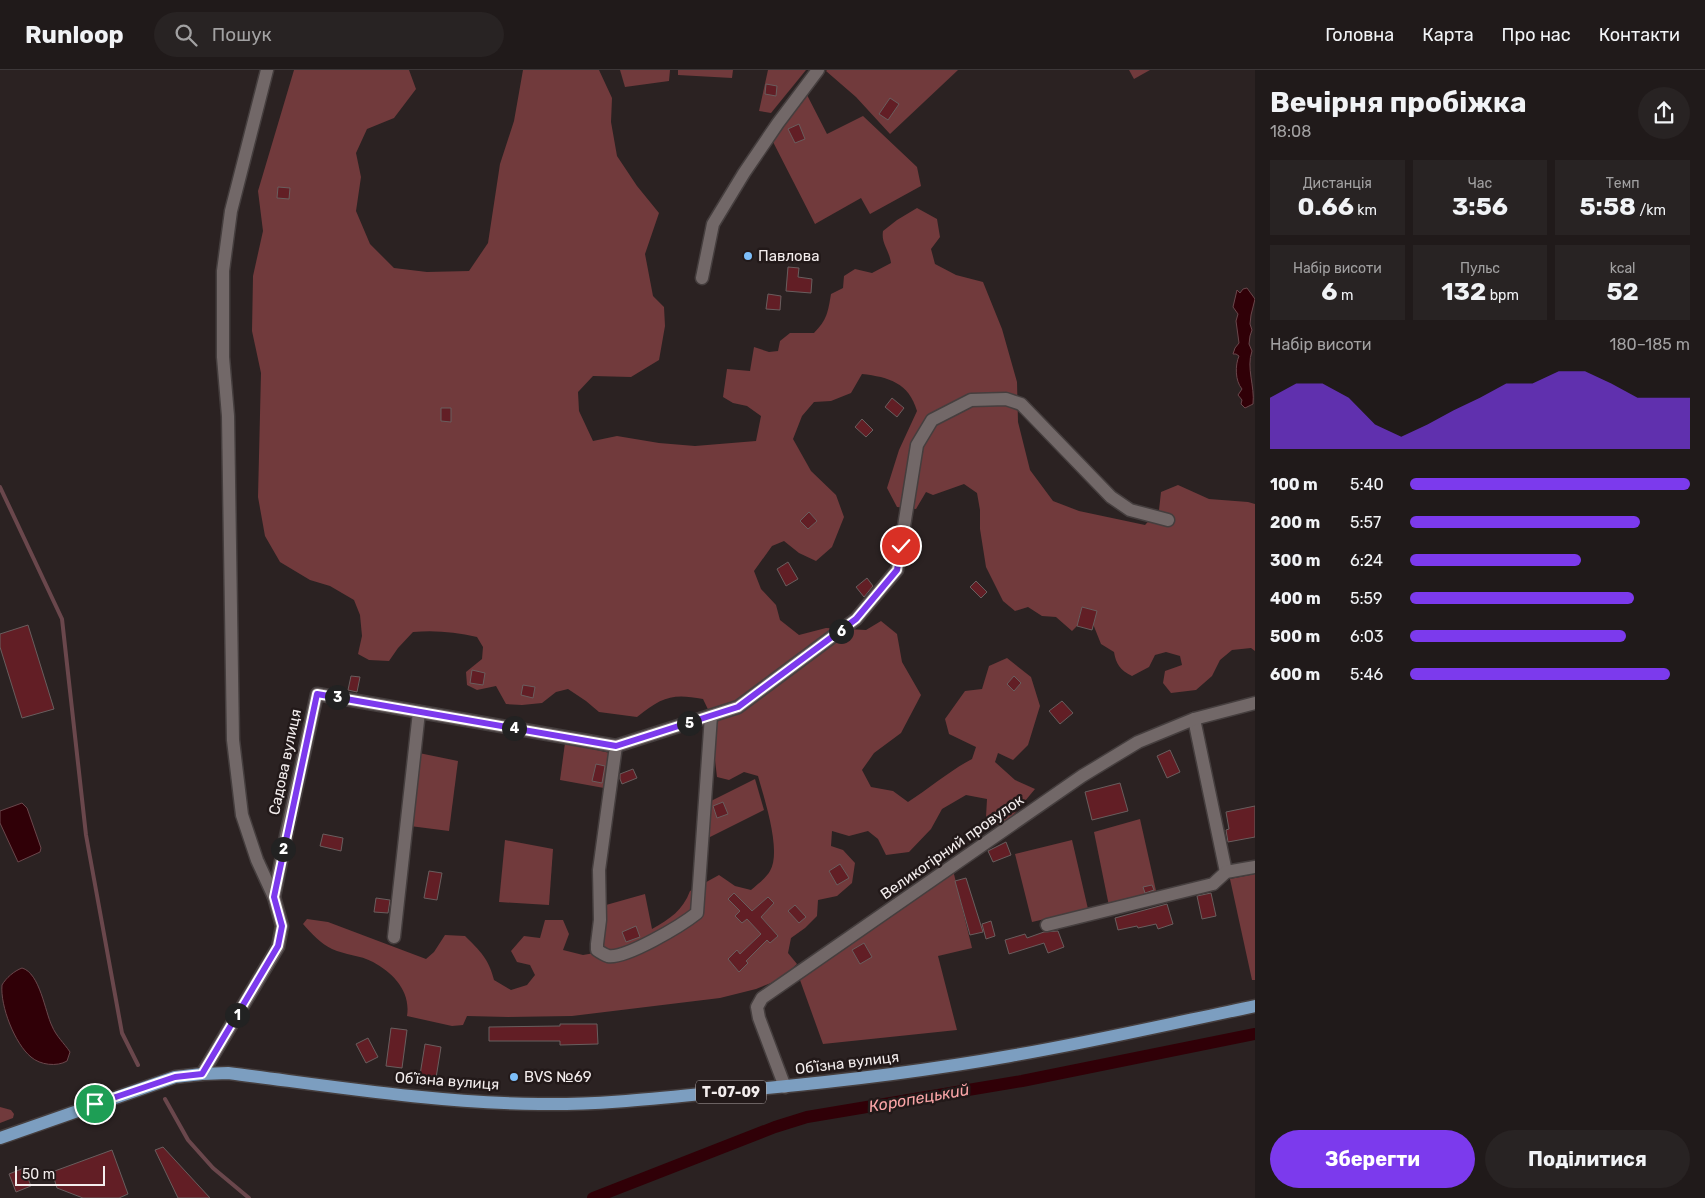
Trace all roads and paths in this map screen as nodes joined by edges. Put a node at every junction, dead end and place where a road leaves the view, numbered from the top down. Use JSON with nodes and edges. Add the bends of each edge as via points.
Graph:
{"nodes":[{"id":1,"x":267,"y":70,"type":"edge"},
{"id":2,"x":818,"y":70,"type":"edge"},
{"id":3,"x":702,"y":278,"type":"dead end"},
{"id":4,"x":1168,"y":520,"type":"dead end"},
{"id":5,"x":1255,"y":703,"type":"edge"},
{"id":6,"x":419,"y":712,"type":"junction"},
{"id":7,"x":711,"y":716,"type":"junction"},
{"id":8,"x":1194,"y":719,"type":"junction"},
{"id":9,"x":616,"y":746,"type":"junction"},
{"id":10,"x":1255,"y":867,"type":"edge"},
{"id":11,"x":1226,"y":872,"type":"junction"},
{"id":12,"x":274,"y":897,"type":"junction"},
{"id":13,"x":1046,"y":925,"type":"dead end"},
{"id":14,"x":394,"y":937,"type":"dead end"},
{"id":15,"x":1255,"y":1006,"type":"edge"},
{"id":16,"x":202,"y":1074,"type":"junction"},
{"id":17,"x":785,"y":1087,"type":"junction"},
{"id":18,"x":0,"y":1138,"type":"edge"}],
"edges":[{"from":1,"to":12,"type":"street","via":[[231,211],[223,271],[223,357],[228,416],[233,740],[242,815]]},
{"from":2,"to":3,"type":"street","via":[[773,130],[713,224]]},
{"from":4,"to":7,"type":"street","via":[[1130,510],[1111,497],[1021,404],[1006,399],[971,400],[932,420],[918,445],[897,570],[856,619],[738,707]]},
{"from":5,"to":8,"type":"street","name":"Великогірний провулок"},
{"from":6,"to":9,"type":"street"},
{"from":6,"to":12,"type":"street","name":"Садова вулиця","via":[[317,694]]},
{"from":6,"to":14,"type":"street"},
{"from":7,"to":9,"type":"street"},
{"from":7,"to":9,"type":"street","via":[[697,913],[633,951],[609,956],[597,950],[597,944],[600,870]]},
{"from":8,"to":11,"type":"street"},
{"from":8,"to":17,"type":"street","name":"Великогірний провулок","via":[[1138,742],[1082,776],[762,998],[757,1007],[759,1018]]},
{"from":10,"to":11,"type":"street"},
{"from":11,"to":13,"type":"street","via":[[1212,884]]},
{"from":12,"to":16,"type":"street","via":[[282,926],[278,946]]},
{"from":15,"to":17,"type":"main road","name":"Обʼїзна вулиця","number":"Т-07-09","via":[[1012,1056],[899,1074]]},
{"from":16,"to":17,"type":"main road","name":"Обʼїзна вулиця","number":"Т-07-09","via":[[228,1073],[405,1095],[538,1104],[588,1104]]},
{"from":16,"to":18,"type":"main road","name":"Обʼїзна вулиця","number":"Т-07-09","via":[[175,1077]]}]}
